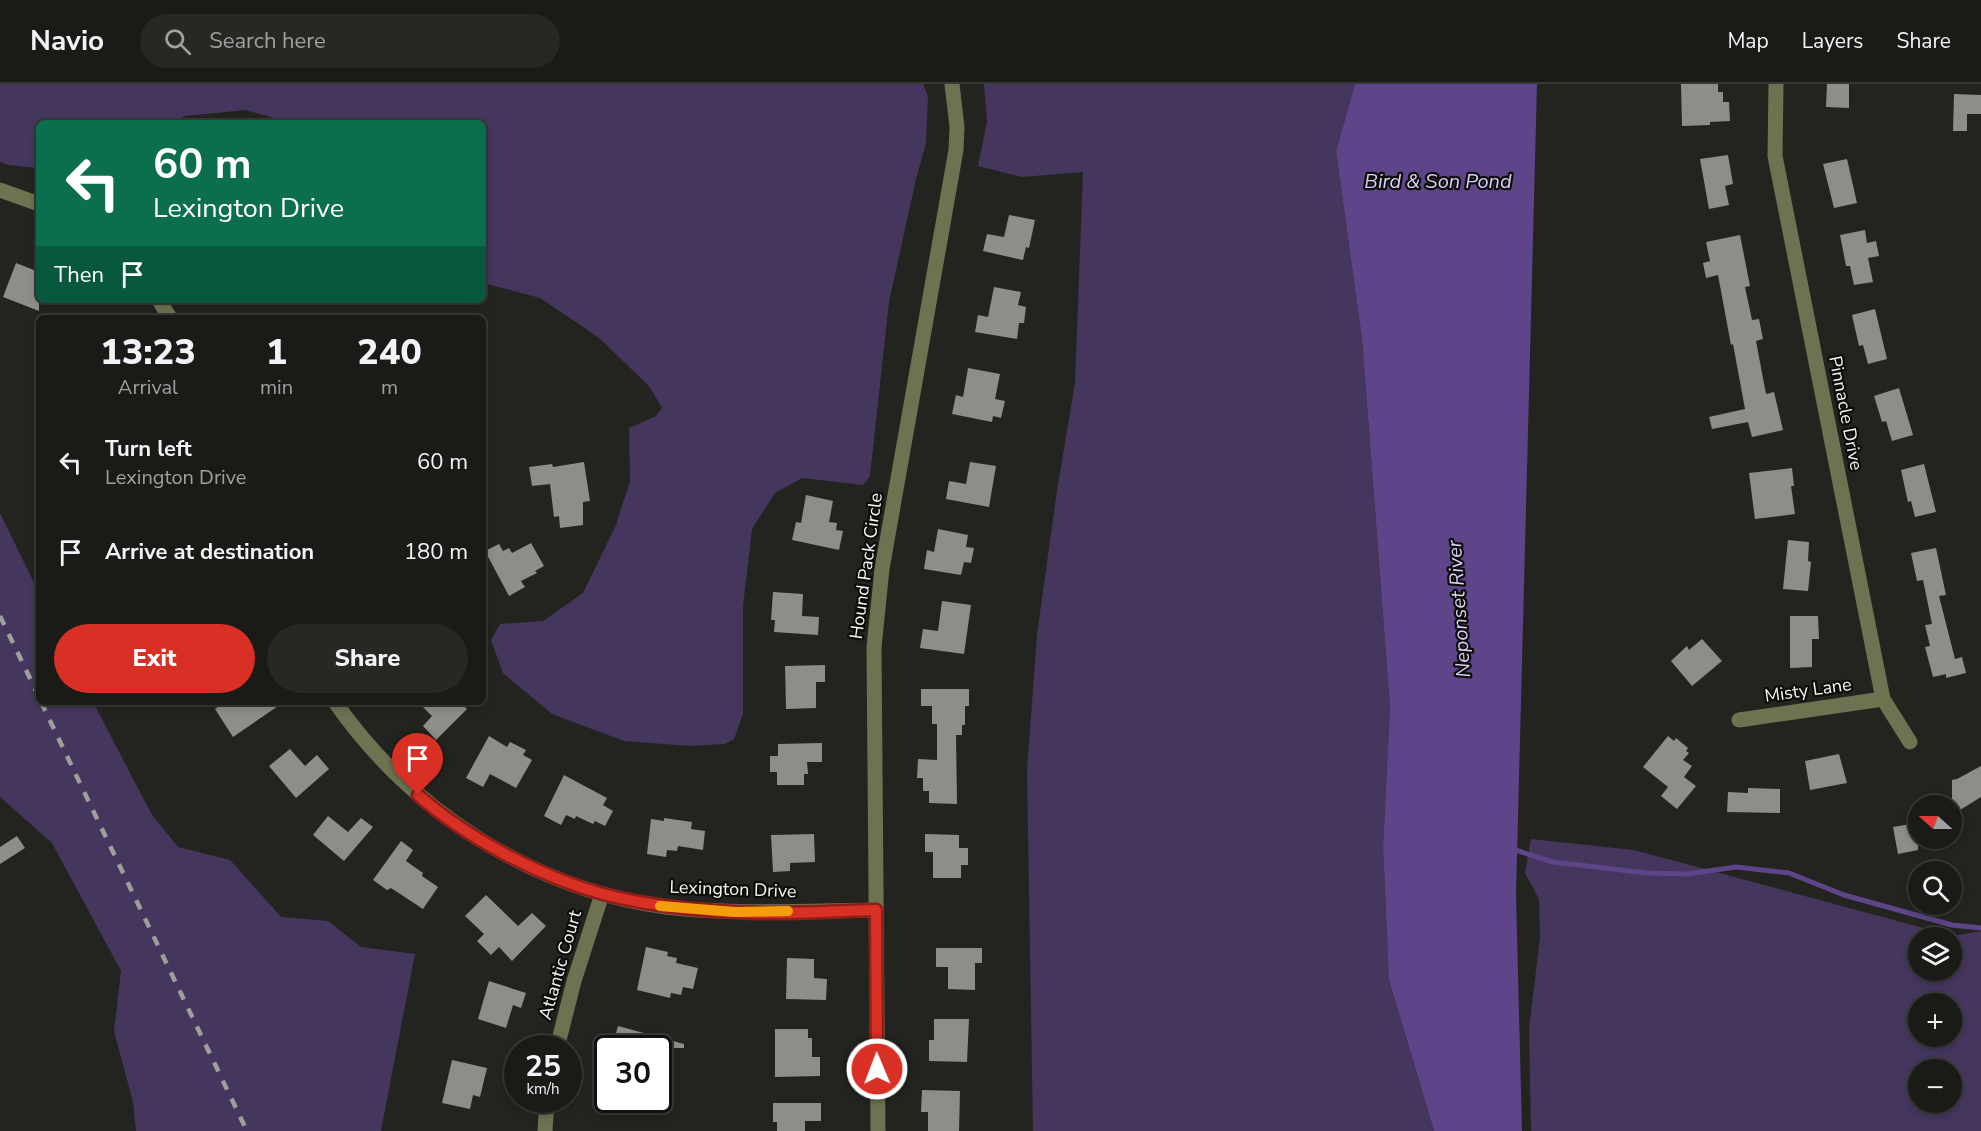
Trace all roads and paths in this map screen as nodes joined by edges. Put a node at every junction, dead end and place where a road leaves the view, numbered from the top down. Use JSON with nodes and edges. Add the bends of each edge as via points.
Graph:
{"nodes":[{"id":1,"x":952,"y":84,"type":"edge"},
{"id":2,"x":1776,"y":84,"type":"edge"},
{"id":3,"x":0,"y":190,"type":"edge"},
{"id":4,"x":36,"y":203,"type":"edge"},
{"id":5,"x":1883,"y":699,"type":"junction"},
{"id":6,"x":337,"y":705,"type":"edge"},
{"id":7,"x":1739,"y":720,"type":"dead end"},
{"id":8,"x":1910,"y":742,"type":"dead end"},
{"id":9,"x":602,"y":894,"type":"junction"},
{"id":10,"x":876,"y":910,"type":"junction"},
{"id":11,"x":560,"y":1035,"type":"edge"},
{"id":12,"x":546,"y":1113,"type":"edge"},
{"id":13,"x":545,"y":1131,"type":"edge"},
{"id":14,"x":878,"y":1131,"type":"edge"}],
"edges":[{"from":1,"to":10,"type":"street","name":"Hound Pack Circle","via":[[956,150],[877,612]]},
{"from":2,"to":5,"type":"street","name":"Pinnacle Drive","via":[[1775,156]]},
{"from":3,"to":4,"type":"street"},
{"from":5,"to":7,"type":"street","name":"Misty Lane"},
{"from":5,"to":8,"type":"street","name":"Pinnacle Drive"},
{"from":6,"to":9,"type":"street","name":"Lexington Drive","via":[[389,769],[433,808],[479,840],[519,861]]},
{"from":9,"to":10,"type":"street","name":"Lexington Drive","via":[[665,907],[735,912]]},
{"from":9,"to":11,"type":"street","name":"Atlantic Court"},
{"from":10,"to":14,"type":"street","name":"Hound Pack Circle"},
{"from":12,"to":13,"type":"street"}]}
